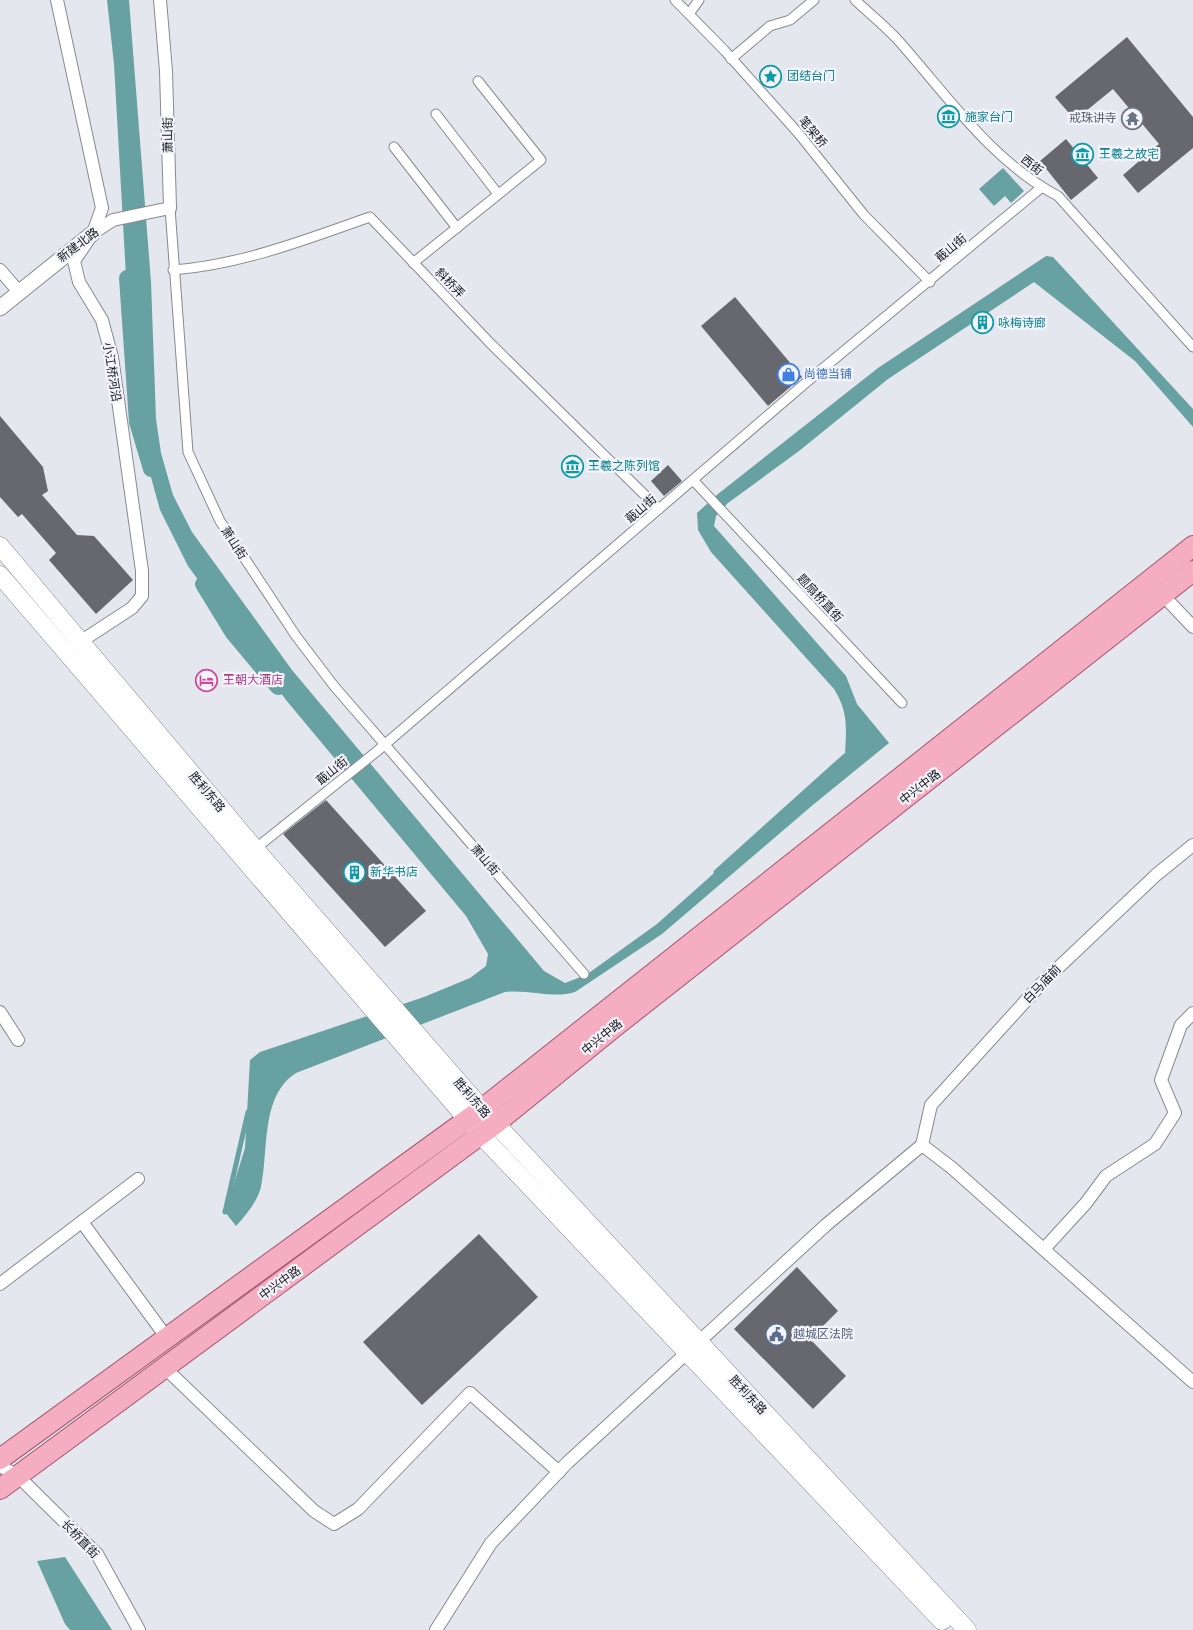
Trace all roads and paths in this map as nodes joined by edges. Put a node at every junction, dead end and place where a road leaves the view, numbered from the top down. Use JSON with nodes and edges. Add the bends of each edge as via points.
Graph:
{"nodes":[{"id":1,"x":57,"y":0,"type":"edge"},
{"id":2,"x":160,"y":0,"type":"edge"},
{"id":3,"x":675,"y":0,"type":"edge"},
{"id":4,"x":699,"y":0,"type":"edge"},
{"id":5,"x":814,"y":0,"type":"edge"},
{"id":6,"x":855,"y":0,"type":"edge"},
{"id":7,"x":689,"y":14,"type":"junction"},
{"id":8,"x":732,"y":59,"type":"junction"},
{"id":9,"x":478,"y":81,"type":"dead end"},
{"id":10,"x":436,"y":114,"type":"dead end"},
{"id":11,"x":394,"y":147,"type":"dead end"},
{"id":12,"x":1042,"y":188,"type":"junction"},
{"id":13,"x":498,"y":194,"type":"junction"},
{"id":14,"x":165,"y":209,"type":"junction"},
{"id":15,"x":457,"y":228,"type":"junction"},
{"id":16,"x":93,"y":233,"type":"junction"},
{"id":17,"x":413,"y":263,"type":"junction"},
{"id":18,"x":0,"y":270,"type":"edge"},
{"id":19,"x":173,"y":270,"type":"junction"},
{"id":20,"x":930,"y":282,"type":"junction"},
{"id":21,"x":19,"y":292,"type":"junction"},
{"id":22,"x":0,"y":308,"type":"edge"},
{"id":23,"x":1193,"y":348,"type":"edge"},
{"id":24,"x":693,"y":480,"type":"junction"},
{"id":25,"x":660,"y":509,"type":"junction"},
{"id":26,"x":0,"y":546,"type":"edge"},
{"id":27,"x":1193,"y":546,"type":"edge"},
{"id":28,"x":1193,"y":571,"type":"edge"},
{"id":29,"x":0,"y":575,"type":"edge"},
{"id":30,"x":1148,"y":580,"type":"junction"},
{"id":31,"x":1163,"y":595,"type":"junction"},
{"id":32,"x":1193,"y":627,"type":"edge"},
{"id":33,"x":80,"y":642,"type":"junction"},
{"id":34,"x":902,"y":703,"type":"dead end"},
{"id":35,"x":384,"y":745,"type":"junction"},
{"id":36,"x":1193,"y":845,"type":"edge"},
{"id":37,"x":255,"y":849,"type":"junction"},
{"id":38,"x":584,"y":974,"type":"dead end"},
{"id":39,"x":0,"y":1012,"type":"edge"},
{"id":40,"x":1193,"y":1013,"type":"edge"},
{"id":41,"x":18,"y":1040,"type":"dead end"},
{"id":42,"x":481,"y":1122,"type":"junction"},
{"id":43,"x":922,"y":1146,"type":"junction"},
{"id":44,"x":138,"y":1179,"type":"dead end"},
{"id":45,"x":82,"y":1222,"type":"junction"},
{"id":46,"x":1044,"y":1249,"type":"junction"},
{"id":47,"x":0,"y":1284,"type":"edge"},
{"id":48,"x":167,"y":1338,"type":"junction"},
{"id":49,"x":694,"y":1348,"type":"junction"},
{"id":50,"x":164,"y":1368,"type":"junction"},
{"id":51,"x":1193,"y":1382,"type":"edge"},
{"id":52,"x":0,"y":1459,"type":"edge"},
{"id":53,"x":0,"y":1466,"type":"edge"},
{"id":54,"x":559,"y":1472,"type":"junction"},
{"id":55,"x":18,"y":1476,"type":"junction"},
{"id":56,"x":0,"y":1489,"type":"edge"},
{"id":57,"x":139,"y":1630,"type":"edge"},
{"id":58,"x":436,"y":1630,"type":"edge"},
{"id":59,"x":951,"y":1630,"type":"edge"},
{"id":60,"x":967,"y":1630,"type":"edge"}],
"edges":[{"from":1,"to":16,"type":"street","name":"小江桥河沿","via":[[102,208]]},
{"from":2,"to":14,"type":"street","name":"萧山街","via":[[166,71]]},
{"from":3,"to":7,"type":"street","name":"笔架桥"},
{"from":4,"to":7,"type":"street"},
{"from":5,"to":8,"type":"street","via":[[790,20],[770,26]]},
{"from":6,"to":12,"type":"street","name":"西街","via":[[896,38],[992,148]]},
{"from":7,"to":8,"type":"street","name":"笔架桥"},
{"from":8,"to":20,"type":"street","name":"笔架桥","via":[[799,134],[864,215]]},
{"from":9,"to":13,"type":"street","via":[[540,160]]},
{"from":10,"to":13,"type":"street"},
{"from":11,"to":15,"type":"street"},
{"from":12,"to":20,"type":"street","name":"蕺山街"},
{"from":12,"to":23,"type":"street","name":"西街","via":[[1058,196]]},
{"from":13,"to":15,"type":"street"},
{"from":14,"to":16,"type":"street","name":"新建北路","via":[[113,220]]},
{"from":14,"to":19,"type":"street","name":"萧山街"},
{"from":15,"to":17,"type":"street"},
{"from":16,"to":21,"type":"street","name":"新建北路"},
{"from":16,"to":33,"type":"street","name":"小江桥河沿","via":[[74,261],[79,282],[102,320],[112,357],[142,571],[142,596],[132,608]]},
{"from":17,"to":19,"type":"street","name":"斜桥弄","via":[[370,217],[246,257]]},
{"from":17,"to":25,"type":"street","name":"斜桥弄"},
{"from":18,"to":21,"type":"street"},
{"from":19,"to":35,"type":"street","name":"萧山街","via":[[188,452],[220,521],[296,636]]},
{"from":20,"to":24,"type":"street","name":"蕺山街"},
{"from":21,"to":22,"type":"street","name":"新建北路"},
{"from":24,"to":25,"type":"street","name":"蕺山街"},
{"from":24,"to":34,"type":"street","name":"题扇桥直街"},
{"from":25,"to":35,"type":"street","name":"蕺山街"},
{"from":26,"to":33,"type":"main road","name":"胜利东路"},
{"from":27,"to":30,"type":"main road","name":"中兴中路"},
{"from":28,"to":31,"type":"main road","name":"中兴中路"},
{"from":29,"to":42,"type":"main road","name":"胜利东路","via":[[367,1002]]},
{"from":30,"to":31,"type":"street"},
{"from":30,"to":42,"type":"main road","name":"中兴中路"},
{"from":31,"to":32,"type":"street"},
{"from":31,"to":42,"type":"main road","name":"中兴中路"},
{"from":33,"to":37,"type":"main road","name":"胜利东路"},
{"from":35,"to":37,"type":"street","name":"蕺山街"},
{"from":35,"to":38,"type":"street","name":"萧山街"},
{"from":36,"to":43,"type":"street","name":"白马庙前","via":[[1156,875],[1040,984],[931,1105]]},
{"from":37,"to":42,"type":"main road","name":"胜利东路","via":[[408,1024]]},
{"from":39,"to":41,"type":"street"},
{"from":40,"to":46,"type":"street","via":[[1181,1025],[1161,1080],[1175,1112],[1155,1144],[1106,1176]]},
{"from":42,"to":48,"type":"main road","name":"中兴中路"},
{"from":42,"to":49,"type":"main road","name":"胜利东路"},
{"from":42,"to":50,"type":"main road","name":"中兴中路"},
{"from":43,"to":46,"type":"street","via":[[952,1168]]},
{"from":43,"to":49,"type":"street","via":[[826,1225]]},
{"from":44,"to":45,"type":"street"},
{"from":45,"to":47,"type":"street"},
{"from":45,"to":48,"type":"street"},
{"from":46,"to":51,"type":"street"},
{"from":48,"to":52,"type":"main road","name":"中兴中路"},
{"from":49,"to":54,"type":"street"},
{"from":49,"to":59,"type":"main road","name":"胜利东路"},
{"from":49,"to":60,"type":"main road","name":"胜利东路"},
{"from":50,"to":54,"type":"street","via":[[314,1511],[334,1524],[358,1509],[470,1393]]},
{"from":50,"to":55,"type":"main road","name":"中兴中路"},
{"from":53,"to":55,"type":"street","name":"长桥直街"},
{"from":54,"to":58,"type":"street","via":[[491,1543]]},
{"from":55,"to":56,"type":"main road","name":"中兴中路"},
{"from":55,"to":57,"type":"street","name":"长桥直街","via":[[98,1554]]}]}
